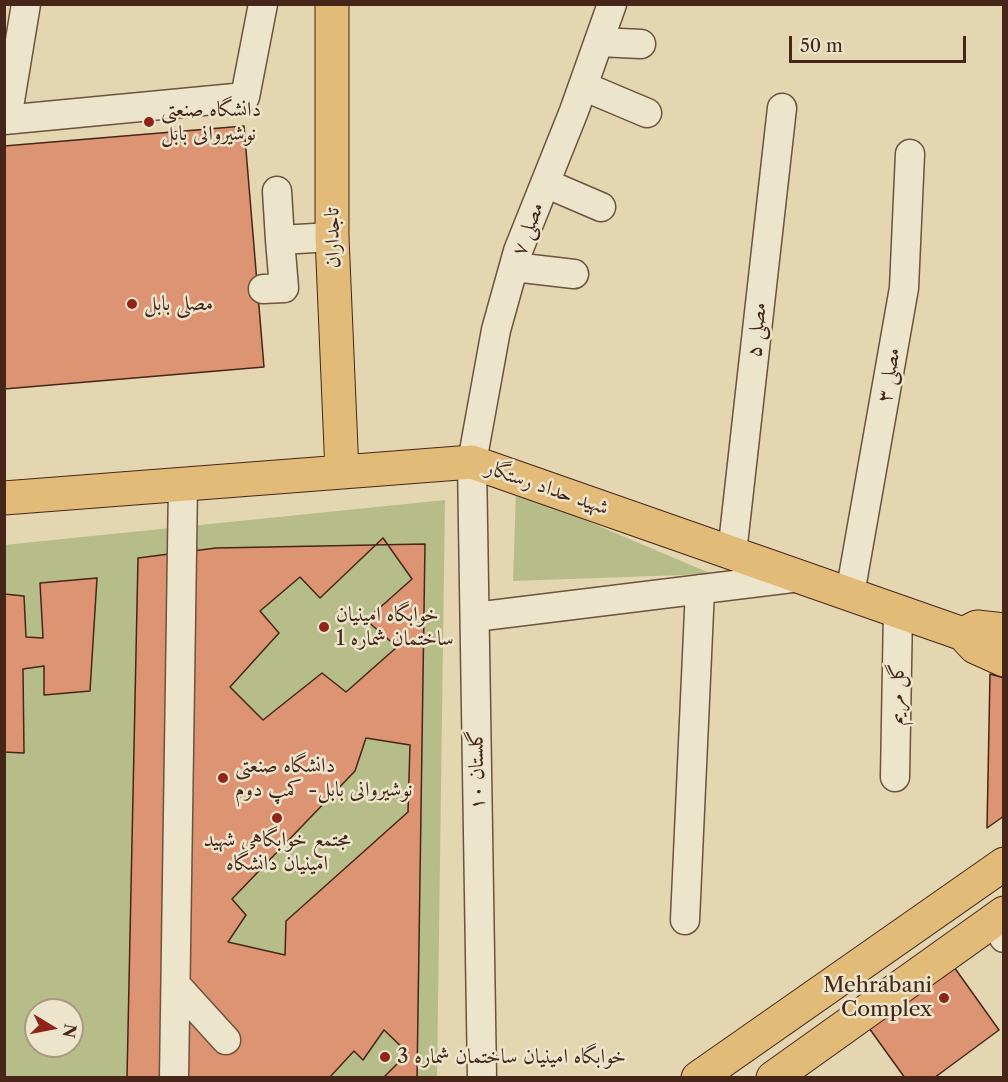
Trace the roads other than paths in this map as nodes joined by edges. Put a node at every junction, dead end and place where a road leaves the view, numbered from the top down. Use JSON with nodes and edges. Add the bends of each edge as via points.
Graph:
{"nodes":[{"id":1,"x":26,"y":4,"type":"edge"},
{"id":2,"x":263,"y":4,"type":"edge"},
{"id":3,"x":332,"y":4,"type":"edge"},
{"id":4,"x":612,"y":4,"type":"edge"},
{"id":5,"x":599,"y":42,"type":"junction"},
{"id":6,"x":641,"y":44,"type":"dead end"},
{"id":7,"x":583,"y":86,"type":"junction"},
{"id":8,"x":782,"y":108,"type":"dead end"},
{"id":9,"x":647,"y":112,"type":"dead end"},
{"id":10,"x":6,"y":120,"type":"edge"},
{"id":11,"x":910,"y":154,"type":"dead end"},
{"id":12,"x":545,"y":183,"type":"junction"},
{"id":13,"x":277,"y":191,"type":"dead end"},
{"id":14,"x":601,"y":207,"type":"dead end"},
{"id":15,"x":332,"y":237,"type":"junction"},
{"id":16,"x":280,"y":240,"type":"junction"},
{"id":17,"x":514,"y":267,"type":"junction"},
{"id":18,"x":574,"y":274,"type":"dead end"},
{"id":19,"x":263,"y":289,"type":"dead end"},
{"id":20,"x":472,"y":462,"type":"junction"},
{"id":21,"x":342,"y":472,"type":"junction"},
{"id":22,"x":183,"y":484,"type":"junction"},
{"id":23,"x":4,"y":498,"type":"edge"},
{"id":24,"x":732,"y":553,"type":"junction"},
{"id":25,"x":800,"y":577,"type":"junction"},
{"id":26,"x":700,"y":589,"type":"junction"},
{"id":27,"x":850,"y":594,"type":"junction"},
{"id":28,"x":898,"y":611,"type":"junction"},
{"id":29,"x":475,"y":617,"type":"junction"},
{"id":30,"x":1004,"y":630,"type":"edge"},
{"id":31,"x":963,"y":634,"type":"junction"},
{"id":32,"x":1004,"y":660,"type":"edge"},
{"id":33,"x":895,"y":777,"type":"dead end"},
{"id":34,"x":1004,"y":864,"type":"edge"},
{"id":35,"x":685,"y":920,"type":"dead end"},
{"id":36,"x":1000,"y":924,"type":"edge"},
{"id":37,"x":176,"y":986,"type":"junction"},
{"id":38,"x":226,"y":1040,"type":"dead end"},
{"id":39,"x":174,"y":1077,"type":"edge"},
{"id":40,"x":482,"y":1077,"type":"edge"},
{"id":41,"x":698,"y":1077,"type":"edge"},
{"id":42,"x":773,"y":1077,"type":"edge"}],
"edges":[{"from":1,"to":10,"type":"street"},
{"from":2,"to":10,"type":"street","via":[[245,97]]},
{"from":3,"to":15,"type":"main road","name":"تاجداران"},
{"from":4,"to":5,"type":"street","name":"مصلی ۷"},
{"from":5,"to":6,"type":"street"},
{"from":5,"to":7,"type":"street","name":"مصلی ۷"},
{"from":7,"to":9,"type":"street"},
{"from":7,"to":12,"type":"street","name":"مصلی ۷"},
{"from":8,"to":24,"type":"street","name":"مصلی ۵"},
{"from":11,"to":27,"type":"street","name":"مصلی ۳","via":[[904,288]]},
{"from":12,"to":14,"type":"street"},
{"from":12,"to":17,"type":"street","name":"مصلی ۷"},
{"from":13,"to":16,"type":"street"},
{"from":15,"to":16,"type":"street"},
{"from":15,"to":21,"type":"main road","name":"تاجداران"},
{"from":16,"to":19,"type":"street","via":[[284,288]]},
{"from":17,"to":18,"type":"street"},
{"from":17,"to":20,"type":"street","name":"مصلی ۷","via":[[496,330]]},
{"from":20,"to":21,"type":"main road","name":"شهید حداد رستگار"},
{"from":20,"to":24,"type":"main road","name":"شهید حداد رستگار"},
{"from":20,"to":29,"type":"street","name":"گلستان ۱۰"},
{"from":21,"to":22,"type":"main road","name":"شهید حداد رستگار"},
{"from":22,"to":23,"type":"main road","name":"شهید حداد رستگار"},
{"from":22,"to":37,"type":"street"},
{"from":24,"to":25,"type":"main road","name":"شهید حداد رستگار"},
{"from":25,"to":26,"type":"street"},
{"from":25,"to":27,"type":"main road","name":"شهید حداد رستگار"},
{"from":26,"to":29,"type":"street"},
{"from":26,"to":35,"type":"street"},
{"from":27,"to":28,"type":"main road","name":"شهید حداد رستگار"},
{"from":28,"to":31,"type":"main road","name":"شهید حداد رستگار"},
{"from":28,"to":33,"type":"street","name":"گل مریم"},
{"from":29,"to":40,"type":"street","name":"گلستان ۱۰"},
{"from":30,"to":31,"type":"main road","via":[[977,627]]},
{"from":31,"to":32,"type":"main road","name":"شهید حداد رستگار","via":[[975,647]]},
{"from":34,"to":41,"type":"main road"},
{"from":36,"to":42,"type":"main road"},
{"from":37,"to":38,"type":"street"},
{"from":37,"to":39,"type":"street"}]}
